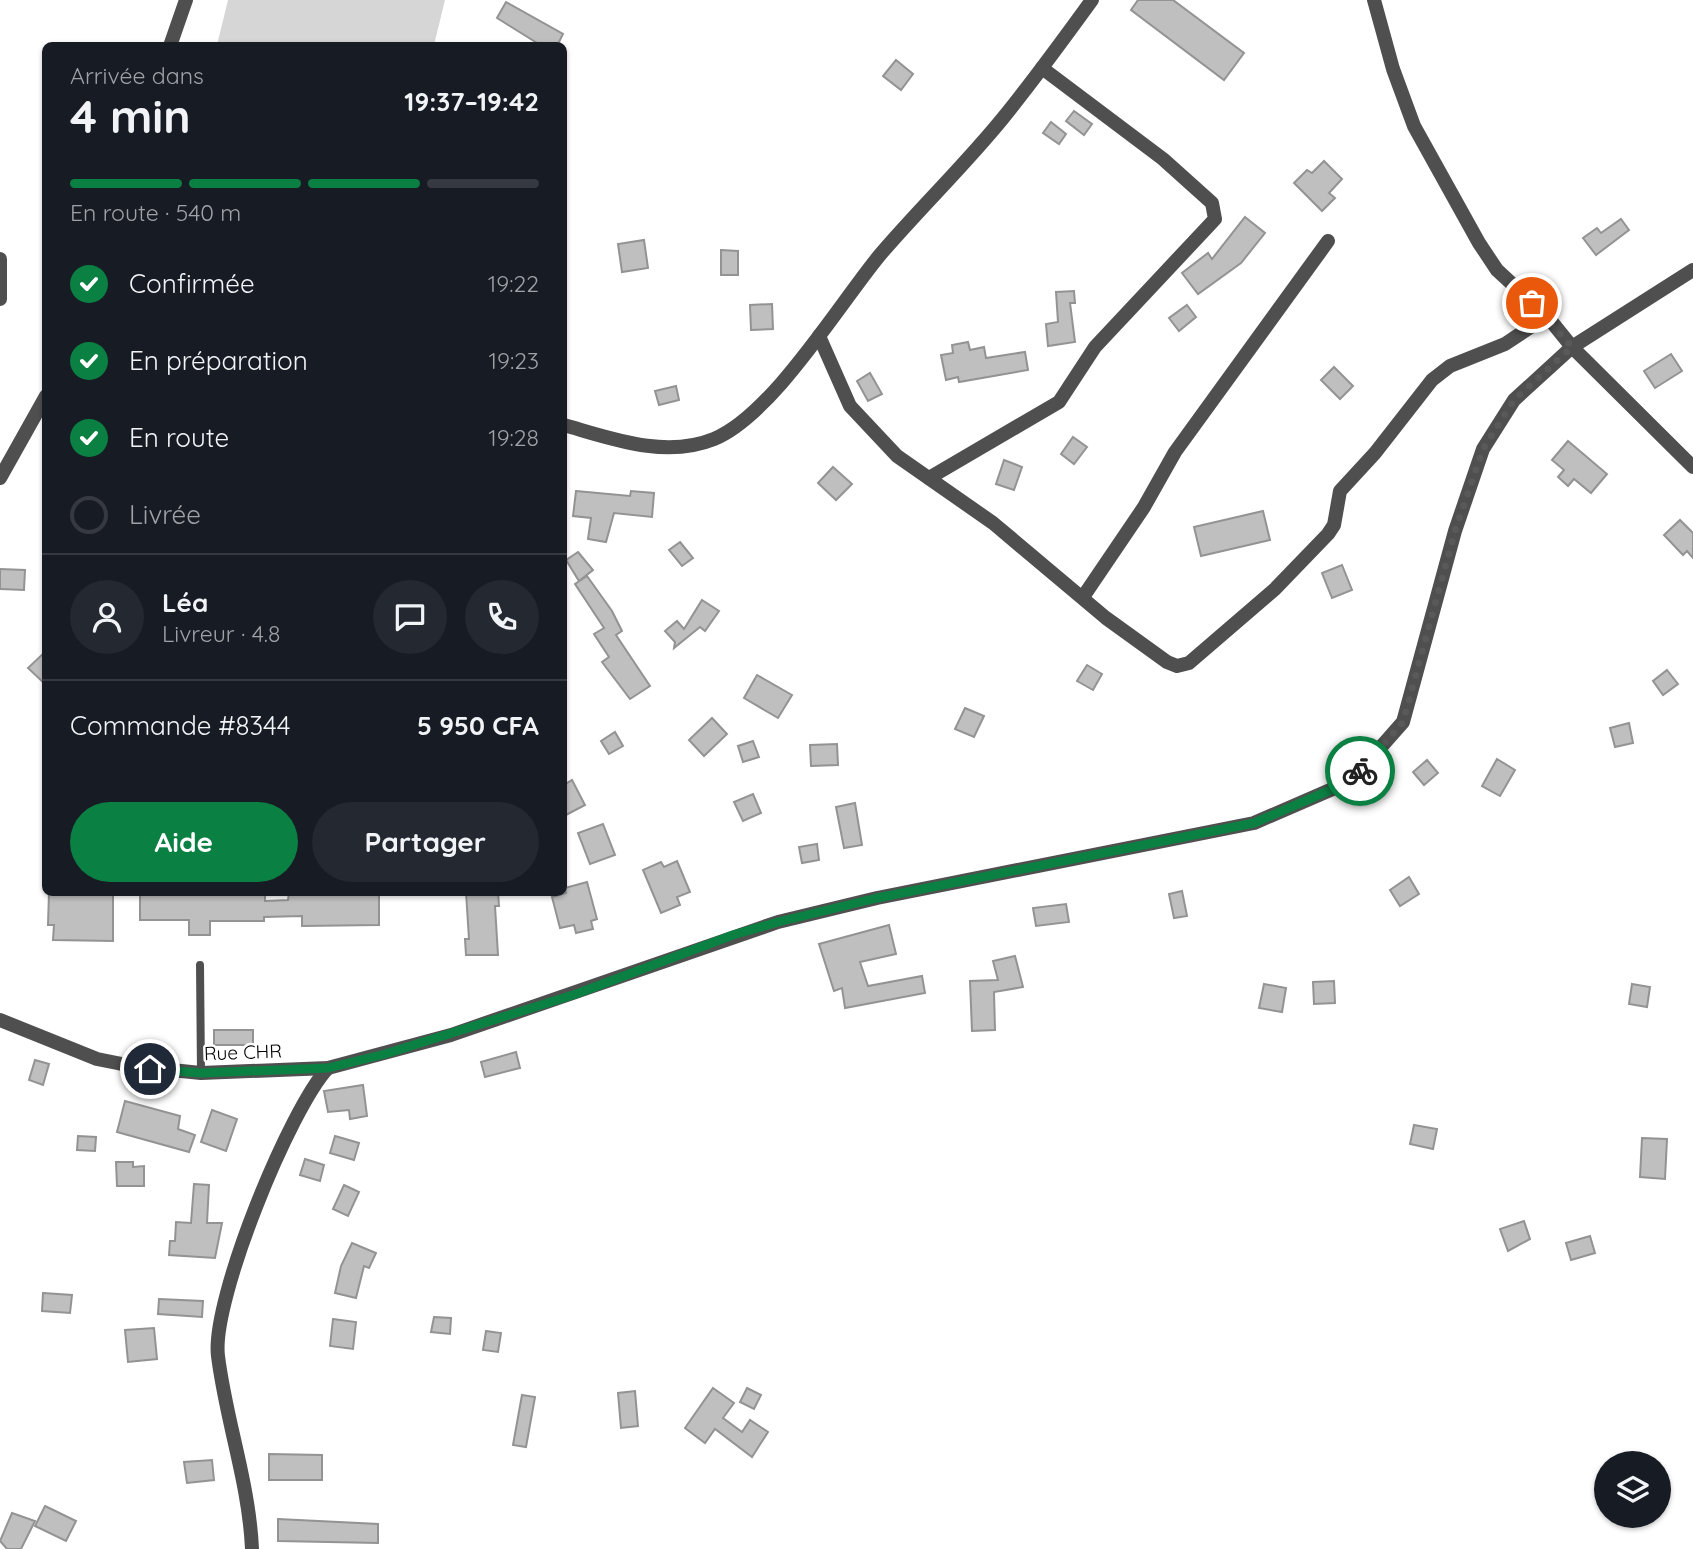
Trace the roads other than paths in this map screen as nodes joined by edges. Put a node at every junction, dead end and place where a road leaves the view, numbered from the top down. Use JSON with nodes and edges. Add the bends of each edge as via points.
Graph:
{"nodes":[{"id":1,"x":186,"y":0,"type":"edge"},
{"id":2,"x":1092,"y":0,"type":"edge"},
{"id":3,"x":1374,"y":0,"type":"edge"},
{"id":4,"x":171,"y":42,"type":"edge"},
{"id":5,"x":1042,"y":68,"type":"junction"},
{"id":6,"x":1328,"y":241,"type":"dead end"},
{"id":7,"x":0,"y":259,"type":"edge"},
{"id":8,"x":1693,"y":270,"type":"edge"},
{"id":9,"x":0,"y":299,"type":"edge"},
{"id":10,"x":1547,"y":316,"type":"junction"},
{"id":11,"x":819,"y":336,"type":"junction"},
{"id":12,"x":1572,"y":347,"type":"junction"},
{"id":13,"x":808,"y":353,"type":"junction"},
{"id":14,"x":826,"y":356,"type":"junction"},
{"id":15,"x":42,"y":403,"type":"edge"},
{"id":16,"x":567,"y":426,"type":"edge"},
{"id":17,"x":1693,"y":467,"type":"edge"},
{"id":18,"x":0,"y":478,"type":"edge"},
{"id":19,"x":929,"y":478,"type":"junction"},
{"id":20,"x":1083,"y":597,"type":"junction"},
{"id":21,"x":200,"y":965,"type":"dead end"},
{"id":22,"x":0,"y":1020,"type":"edge"},
{"id":23,"x":328,"y":1068,"type":"junction"},
{"id":24,"x":201,"y":1073,"type":"junction"},
{"id":25,"x":252,"y":1549,"type":"edge"}],
"edges":[{"from":1,"to":4,"type":"street"},
{"from":2,"to":5,"type":"street"},
{"from":3,"to":10,"type":"street","via":[[1392,69],[1414,126],[1451,198],[1497,270]]},
{"from":5,"to":11,"type":"street","via":[[889,245]]},
{"from":5,"to":19,"type":"street","via":[[1163,159],[1212,203],[1215,219],[1095,348],[1059,402]]},
{"from":6,"to":20,"type":"street","via":[[1175,452]]},
{"from":7,"to":9,"type":"street"},
{"from":8,"to":12,"type":"street","name":"Rue CHR"},
{"from":10,"to":12,"type":"street"},
{"from":10,"to":20,"type":"street","via":[[1505,344],[1450,366],[1432,380],[1340,491],[1328,534],[1275,589],[1189,663],[1167,662]]},
{"from":11,"to":13,"type":"street"},
{"from":11,"to":14,"type":"street"},
{"from":12,"to":17,"type":"street"},
{"from":12,"to":23,"type":"street","name":"Rue CHR","via":[[1514,400],[1483,449],[1455,531],[1403,722],[1351,781],[1254,823],[877,898],[767,925],[451,1035]]},
{"from":13,"to":14,"type":"street"},
{"from":13,"to":16,"type":"street","via":[[757,407],[714,439],[648,446]]},
{"from":14,"to":19,"type":"street","via":[[850,406],[897,456]]},
{"from":15,"to":18,"type":"street"},
{"from":19,"to":20,"type":"street","via":[[993,523]]},
{"from":21,"to":24,"type":"lane"},
{"from":22,"to":24,"type":"street","name":"Rue CHR","via":[[97,1059]]},
{"from":23,"to":24,"type":"street","name":"Rue CHR"},
{"from":23,"to":25,"type":"street","via":[[297,1110],[219,1312],[217,1354],[247,1489]]}]}
